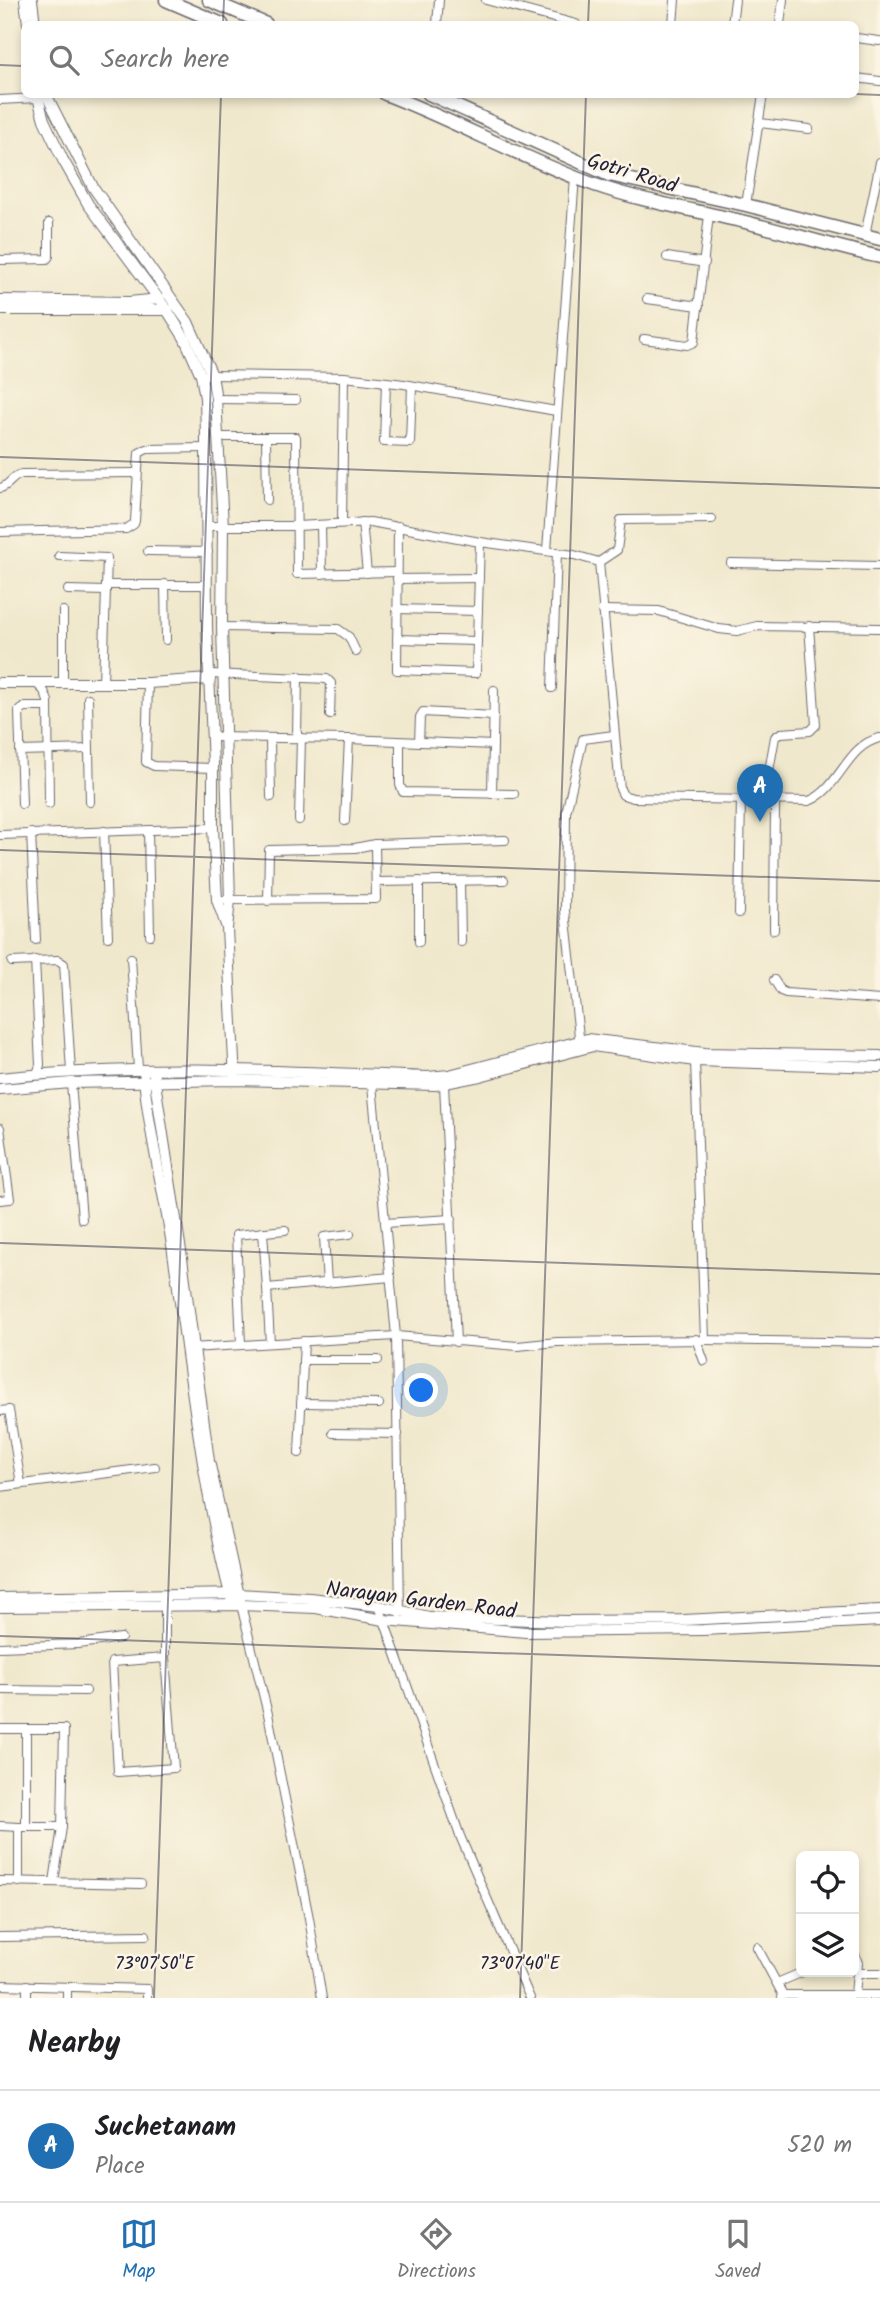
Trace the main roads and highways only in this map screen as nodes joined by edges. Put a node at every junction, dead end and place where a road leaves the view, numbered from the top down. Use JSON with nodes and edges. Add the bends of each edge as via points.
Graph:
{"nodes":[{"id":1,"x":166,"y":0,"type":"edge"},
{"id":2,"x":209,"y":0,"type":"edge"},
{"id":3,"x":215,"y":21,"type":"edge"},
{"id":4,"x":259,"y":21,"type":"edge"},
{"id":5,"x":395,"y":98,"type":"edge"},
{"id":6,"x":438,"y":98,"type":"edge"},
{"id":7,"x":880,"y":239,"type":"edge"},
{"id":8,"x":880,"y":257,"type":"edge"}],
"edges":[{"from":1,"to":3,"type":"main road"},
{"from":2,"to":4,"type":"main road"},
{"from":5,"to":8,"type":"main road","name":"Gotri Road","via":[[575,177],[664,205]]},
{"from":6,"to":7,"type":"main road","name":"Gotri Road","via":[[609,175]]}]}
